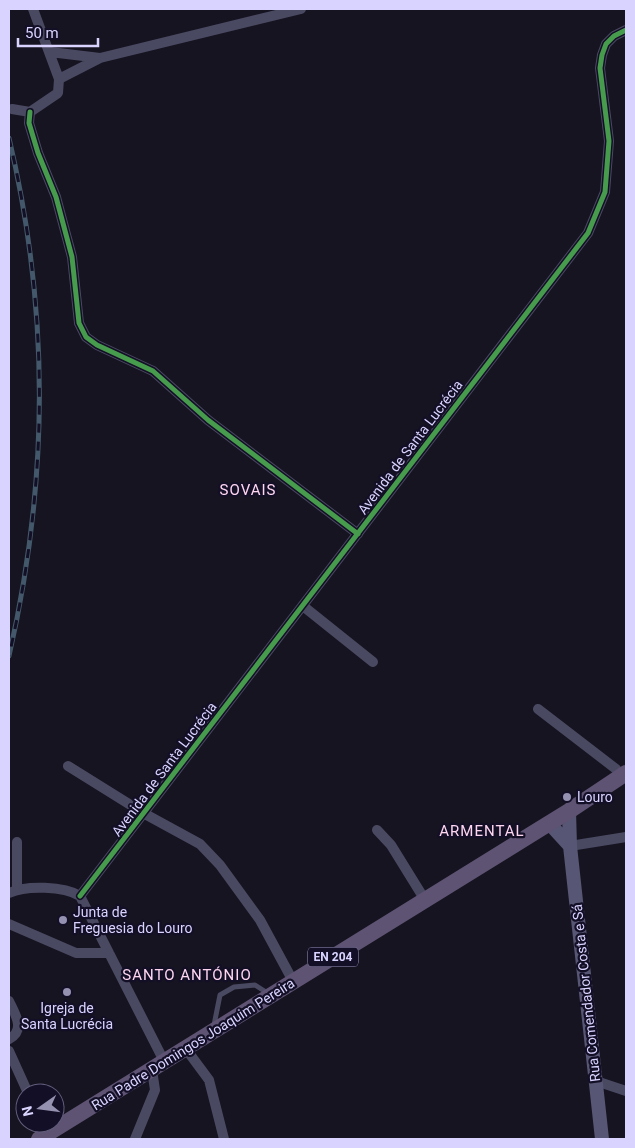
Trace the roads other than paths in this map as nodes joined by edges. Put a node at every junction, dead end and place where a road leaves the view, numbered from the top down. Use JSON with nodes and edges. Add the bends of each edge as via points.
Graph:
{"nodes":[{"id":1,"x":33,"y":9,"type":"edge"},
{"id":2,"x":301,"y":9,"type":"edge"},
{"id":3,"x":626,"y":30,"type":"edge"},
{"id":4,"x":50,"y":52,"type":"junction"},
{"id":5,"x":100,"y":58,"type":"junction"},
{"id":6,"x":59,"y":79,"type":"junction"},
{"id":7,"x":12,"y":109,"type":"dead end"},
{"id":8,"x":30,"y":112,"type":"junction"},
{"id":9,"x":358,"y":534,"type":"junction"},
{"id":10,"x":303,"y":606,"type":"junction"},
{"id":11,"x":373,"y":662,"type":"dead end"},
{"id":12,"x":538,"y":709,"type":"dead end"},
{"id":13,"x":68,"y":766,"type":"dead end"},
{"id":14,"x":624,"y":774,"type":"edge"},
{"id":15,"x":569,"y":811,"type":"junction"},
{"id":16,"x":145,"y":814,"type":"junction"},
{"id":17,"x":549,"y":823,"type":"junction"},
{"id":18,"x":377,"y":830,"type":"dead end"},
{"id":19,"x":626,"y":837,"type":"edge"},
{"id":20,"x":17,"y":842,"type":"dead end"},
{"id":21,"x":570,"y":846,"type":"junction"},
{"id":22,"x":13,"y":891,"type":"edge"},
{"id":23,"x":80,"y":896,"type":"junction"},
{"id":24,"x":426,"y":900,"type":"junction"},
{"id":25,"x":9,"y":924,"type":"edge"},
{"id":26,"x":109,"y":953,"type":"junction"},
{"id":27,"x":293,"y":981,"type":"junction"},
{"id":28,"x":271,"y":995,"type":"junction"},
{"id":29,"x":9,"y":1001,"type":"edge"},
{"id":30,"x":213,"y":1032,"type":"junction"},
{"id":31,"x":9,"y":1038,"type":"edge"},
{"id":32,"x":186,"y":1049,"type":"junction"},
{"id":33,"x":9,"y":1051,"type":"edge"},
{"id":34,"x":158,"y":1066,"type":"junction"},
{"id":35,"x":596,"y":1081,"type":"junction"},
{"id":36,"x":23,"y":1083,"type":"edge"},
{"id":37,"x":626,"y":1091,"type":"edge"},
{"id":38,"x":65,"y":1119,"type":"edge"},
{"id":39,"x":135,"y":1139,"type":"edge"},
{"id":40,"x":224,"y":1139,"type":"edge"},
{"id":41,"x":602,"y":1139,"type":"edge"}],
"edges":[{"from":1,"to":4,"type":"street"},
{"from":2,"to":5,"type":"street"},
{"from":3,"to":9,"type":"street","name":"Avenida de Santa Lucrécia","via":[[606,44],[602,55],[600,68],[609,140],[606,192],[588,233]]},
{"from":4,"to":5,"type":"street"},
{"from":4,"to":6,"type":"street"},
{"from":5,"to":6,"type":"street"},
{"from":6,"to":8,"type":"street","via":[[58,93]]},
{"from":7,"to":8,"type":"street"},
{"from":8,"to":9,"type":"street","via":[[29,123],[56,197],[67,240],[79,323],[86,338],[153,371],[208,420]]},
{"from":9,"to":10,"type":"street","name":"Avenida de Santa Lucrécia"},
{"from":10,"to":11,"type":"street"},
{"from":10,"to":16,"type":"street","name":"Avenida de Santa Lucrécia"},
{"from":12,"to":14,"type":"street"},
{"from":13,"to":16,"type":"street"},
{"from":14,"to":15,"type":"main road","name":"Rua Padre Domingos Joaquim Pereira","number":"EN 204"},
{"from":15,"to":17,"type":"main road","name":"Rua Padre Domingos Joaquim Pereira","number":"EN 204"},
{"from":15,"to":21,"type":"main road","name":"Rua Comendador Costa e Sá"},
{"from":16,"to":23,"type":"street","name":"Avenida de Santa Lucrécia"},
{"from":16,"to":27,"type":"street","via":[[200,844],[220,865],[260,920]]},
{"from":17,"to":21,"type":"main road"},
{"from":17,"to":24,"type":"main road","name":"Rua Padre Domingos Joaquim Pereira","number":"EN 204"},
{"from":18,"to":24,"type":"street","via":[[391,845]]},
{"from":19,"to":21,"type":"street"},
{"from":20,"to":22,"type":"street"},
{"from":21,"to":35,"type":"main road","name":"Rua Comendador Costa e Sá"},
{"from":22,"to":23,"type":"street","via":[[61,889],[71,890]]},
{"from":23,"to":26,"type":"street"},
{"from":24,"to":27,"type":"main road","name":"Rua Padre Domingos Joaquim Pereira","number":"EN 204"},
{"from":25,"to":26,"type":"street","via":[[76,953]]},
{"from":26,"to":34,"type":"street"},
{"from":27,"to":28,"type":"main road","name":"Rua Padre Domingos Joaquim Pereira","number":"EN 204"},
{"from":28,"to":30,"type":"main road","name":"Rua Padre Domingos Joaquim Pereira","number":"EN 204"},
{"from":28,"to":30,"type":"lane","via":[[255,984],[234,987],[220,995]]},
{"from":29,"to":31,"type":"street","via":[[19,1024],[18,1030]]},
{"from":30,"to":32,"type":"main road","name":"Rua Padre Domingos Joaquim Pereira","number":"EN 204"},
{"from":32,"to":34,"type":"main road","name":"Rua Padre Domingos Joaquim Pereira","number":"EN 204"},
{"from":32,"to":40,"type":"street","via":[[209,1080]]},
{"from":33,"to":36,"type":"street"},
{"from":34,"to":38,"type":"main road","name":"Rua Padre Domingos Joaquim Pereira","number":"EN 204"},
{"from":34,"to":39,"type":"street","via":[[155,1090]]},
{"from":35,"to":37,"type":"street"},
{"from":35,"to":41,"type":"main road","name":"Rua Comendador Costa e Sá"}]}
